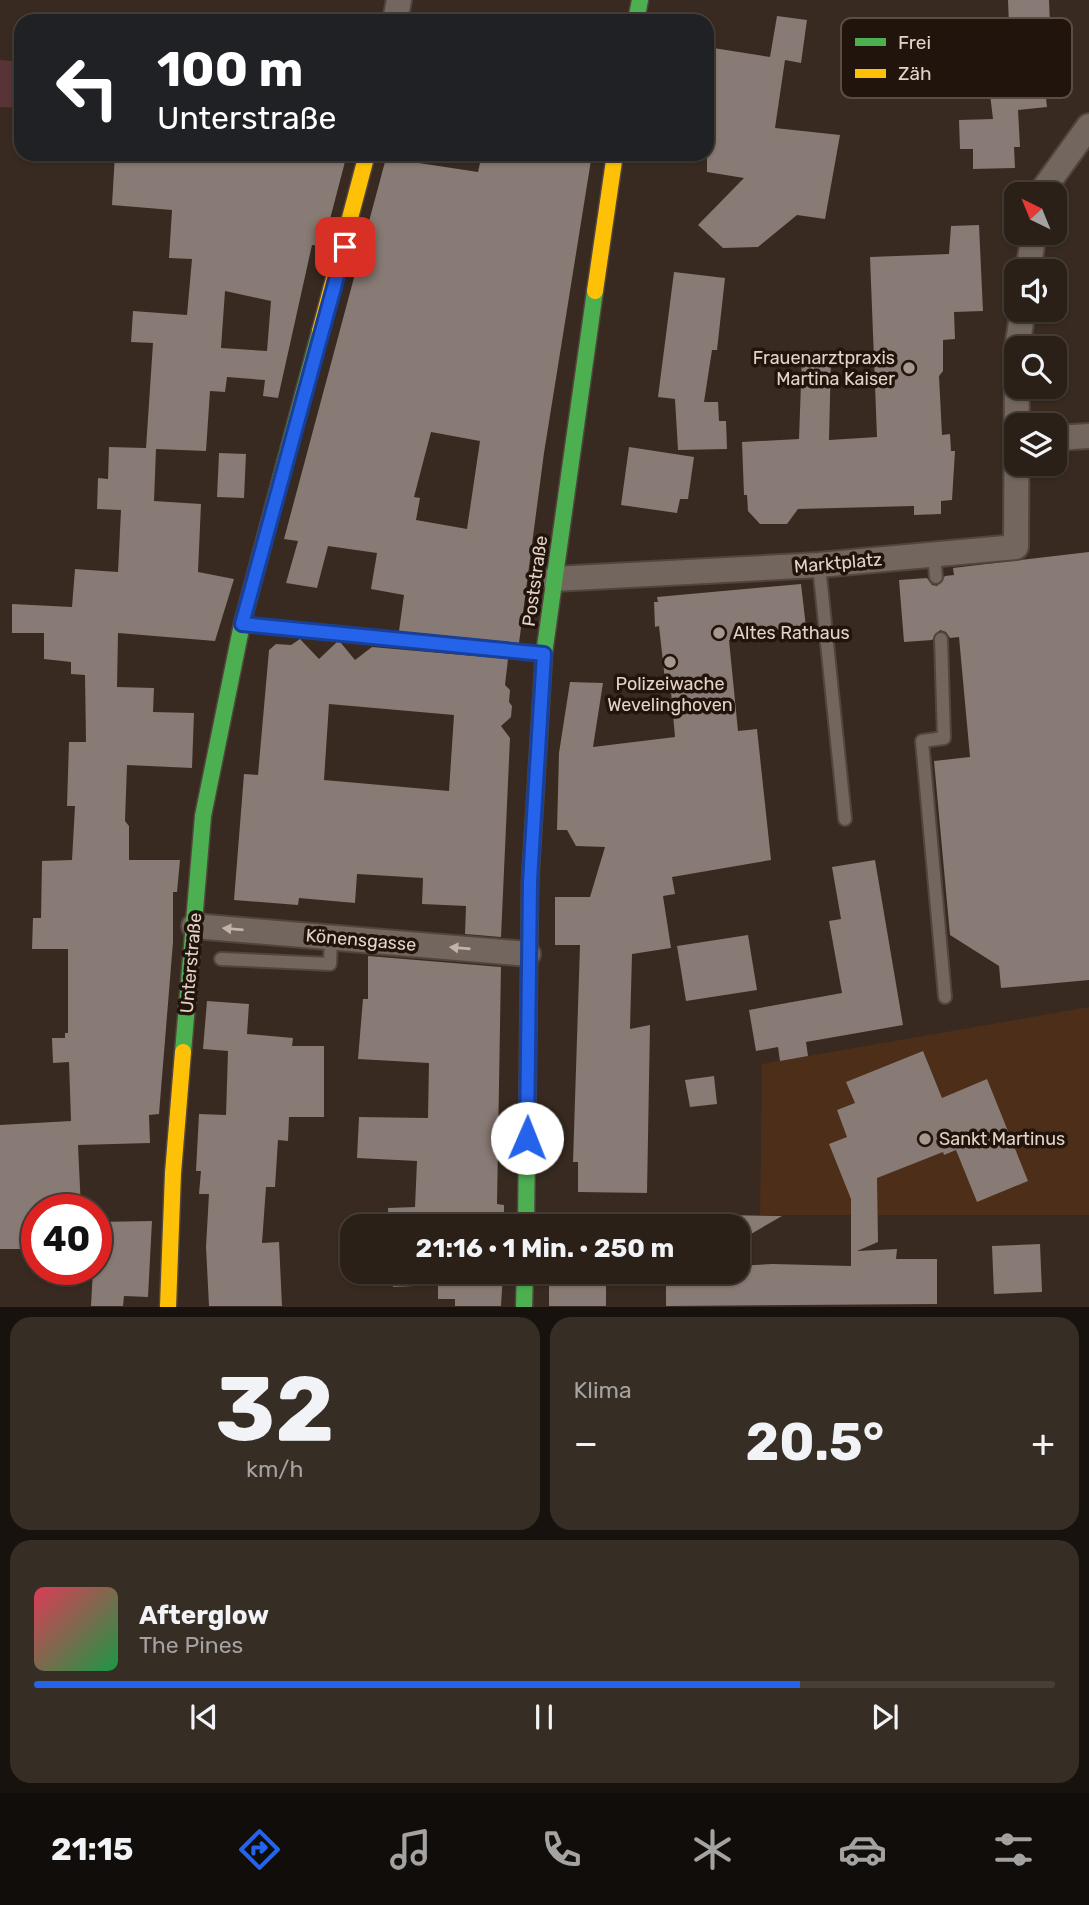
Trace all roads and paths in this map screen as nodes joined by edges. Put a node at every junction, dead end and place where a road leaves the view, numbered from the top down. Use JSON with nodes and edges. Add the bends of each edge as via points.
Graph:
{"nodes":[{"id":1,"x":1089,"y":127,"type":"edge"},
{"id":2,"x":365,"y":161,"type":"edge"},
{"id":3,"x":614,"y":161,"type":"edge"},
{"id":4,"x":1049,"y":182,"type":"edge"},
{"id":5,"x":1017,"y":399,"type":"edge"},
{"id":6,"x":1089,"y":436,"type":"edge"},
{"id":7,"x":1067,"y":437,"type":"edge"},
{"id":8,"x":819,"y":565,"type":"junction"},
{"id":9,"x":554,"y":579,"type":"junction"},
{"id":10,"x":242,"y":624,"type":"junction"},
{"id":11,"x":941,"y":639,"type":"dead end"},
{"id":12,"x":544,"y":654,"type":"junction"},
{"id":13,"x":845,"y":819,"type":"dead end"},
{"id":14,"x":194,"y":926,"type":"junction"},
{"id":15,"x":331,"y":937,"type":"junction"},
{"id":16,"x":528,"y":954,"type":"junction"},
{"id":17,"x":221,"y":959,"type":"dead end"},
{"id":18,"x":945,"y":997,"type":"dead end"},
{"id":19,"x":526,"y":1214,"type":"edge"},
{"id":20,"x":525,"y":1284,"type":"edge"},
{"id":21,"x":168,"y":1307,"type":"edge"},
{"id":22,"x":524,"y":1307,"type":"edge"}],
"edges":[{"from":1,"to":4,"type":"street"},
{"from":2,"to":10,"type":"street","name":"Unterstraße"},
{"from":3,"to":9,"type":"street","name":"Poststraße"},
{"from":5,"to":8,"type":"street","name":"Marktplatz","via":[[1016,547],[935,566]]},
{"from":6,"to":7,"type":"street"},
{"from":8,"to":9,"type":"street","name":"Marktplatz"},
{"from":8,"to":13,"type":"lane"},
{"from":9,"to":12,"type":"street","name":"Poststraße"},
{"from":10,"to":12,"type":"lane"},
{"from":10,"to":14,"type":"street","name":"Unterstraße","via":[[206,794]]},
{"from":11,"to":18,"type":"lane","via":[[944,738],[922,741]]},
{"from":12,"to":16,"type":"street","name":"Poststraße"},
{"from":15,"to":14,"type":"street","name":"Könensgasse","one_way":true},
{"from":14,"to":21,"type":"street","name":"Unterstraße","via":[[173,1173]]},
{"from":16,"to":15,"type":"street","name":"Könensgasse","one_way":true},
{"from":15,"to":17,"type":"lane","via":[[330,964]]},
{"from":16,"to":19,"type":"street","name":"Poststraße"},
{"from":20,"to":22,"type":"street"}]}
